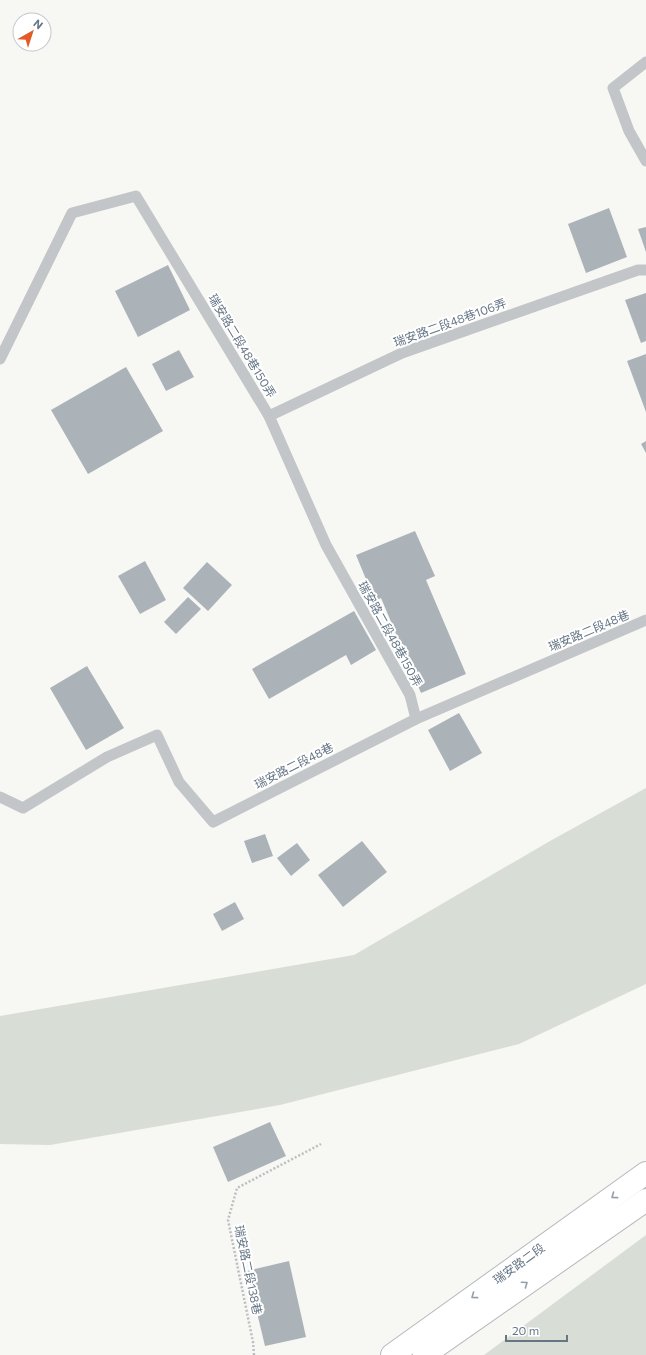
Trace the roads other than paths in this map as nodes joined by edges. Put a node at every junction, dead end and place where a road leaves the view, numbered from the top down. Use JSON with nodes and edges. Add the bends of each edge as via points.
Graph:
{"nodes":[{"id":1,"x":646,"y":62,"type":"edge"},
{"id":2,"x":646,"y":161,"type":"edge"},
{"id":3,"x":646,"y":270,"type":"edge"},
{"id":4,"x":0,"y":359,"type":"edge"},
{"id":5,"x":269,"y":416,"type":"junction"},
{"id":6,"x":646,"y":620,"type":"edge"},
{"id":7,"x":416,"y":719,"type":"junction"},
{"id":8,"x":0,"y":797,"type":"edge"},
{"id":9,"x":646,"y":1173,"type":"edge"},
{"id":10,"x":646,"y":1200,"type":"edge"},
{"id":11,"x":392,"y":1355,"type":"edge"},
{"id":12,"x":424,"y":1355,"type":"edge"}],
"edges":[{"from":1,"to":2,"type":"lane","via":[[613,88],[629,131]]},
{"from":3,"to":5,"type":"lane","name":"瑞安路二段48巷106弄","via":[[638,270],[402,353]]},
{"from":4,"to":5,"type":"lane","name":"瑞安路二段48巷150弄","via":[[72,213],[136,196]]},
{"from":5,"to":7,"type":"lane","name":"瑞安路二段48巷150弄","via":[[326,545],[410,695]]},
{"from":6,"to":7,"type":"lane","name":"瑞安路二段48巷"},
{"from":7,"to":8,"type":"lane","name":"瑞安路二段48巷","via":[[213,822],[179,782],[157,735],[107,757],[23,808]]},
{"from":9,"to":11,"type":"main road","name":"瑞安路二段","one_way":true},
{"from":12,"to":10,"type":"main road","name":"瑞安路二段","one_way":true}]}
